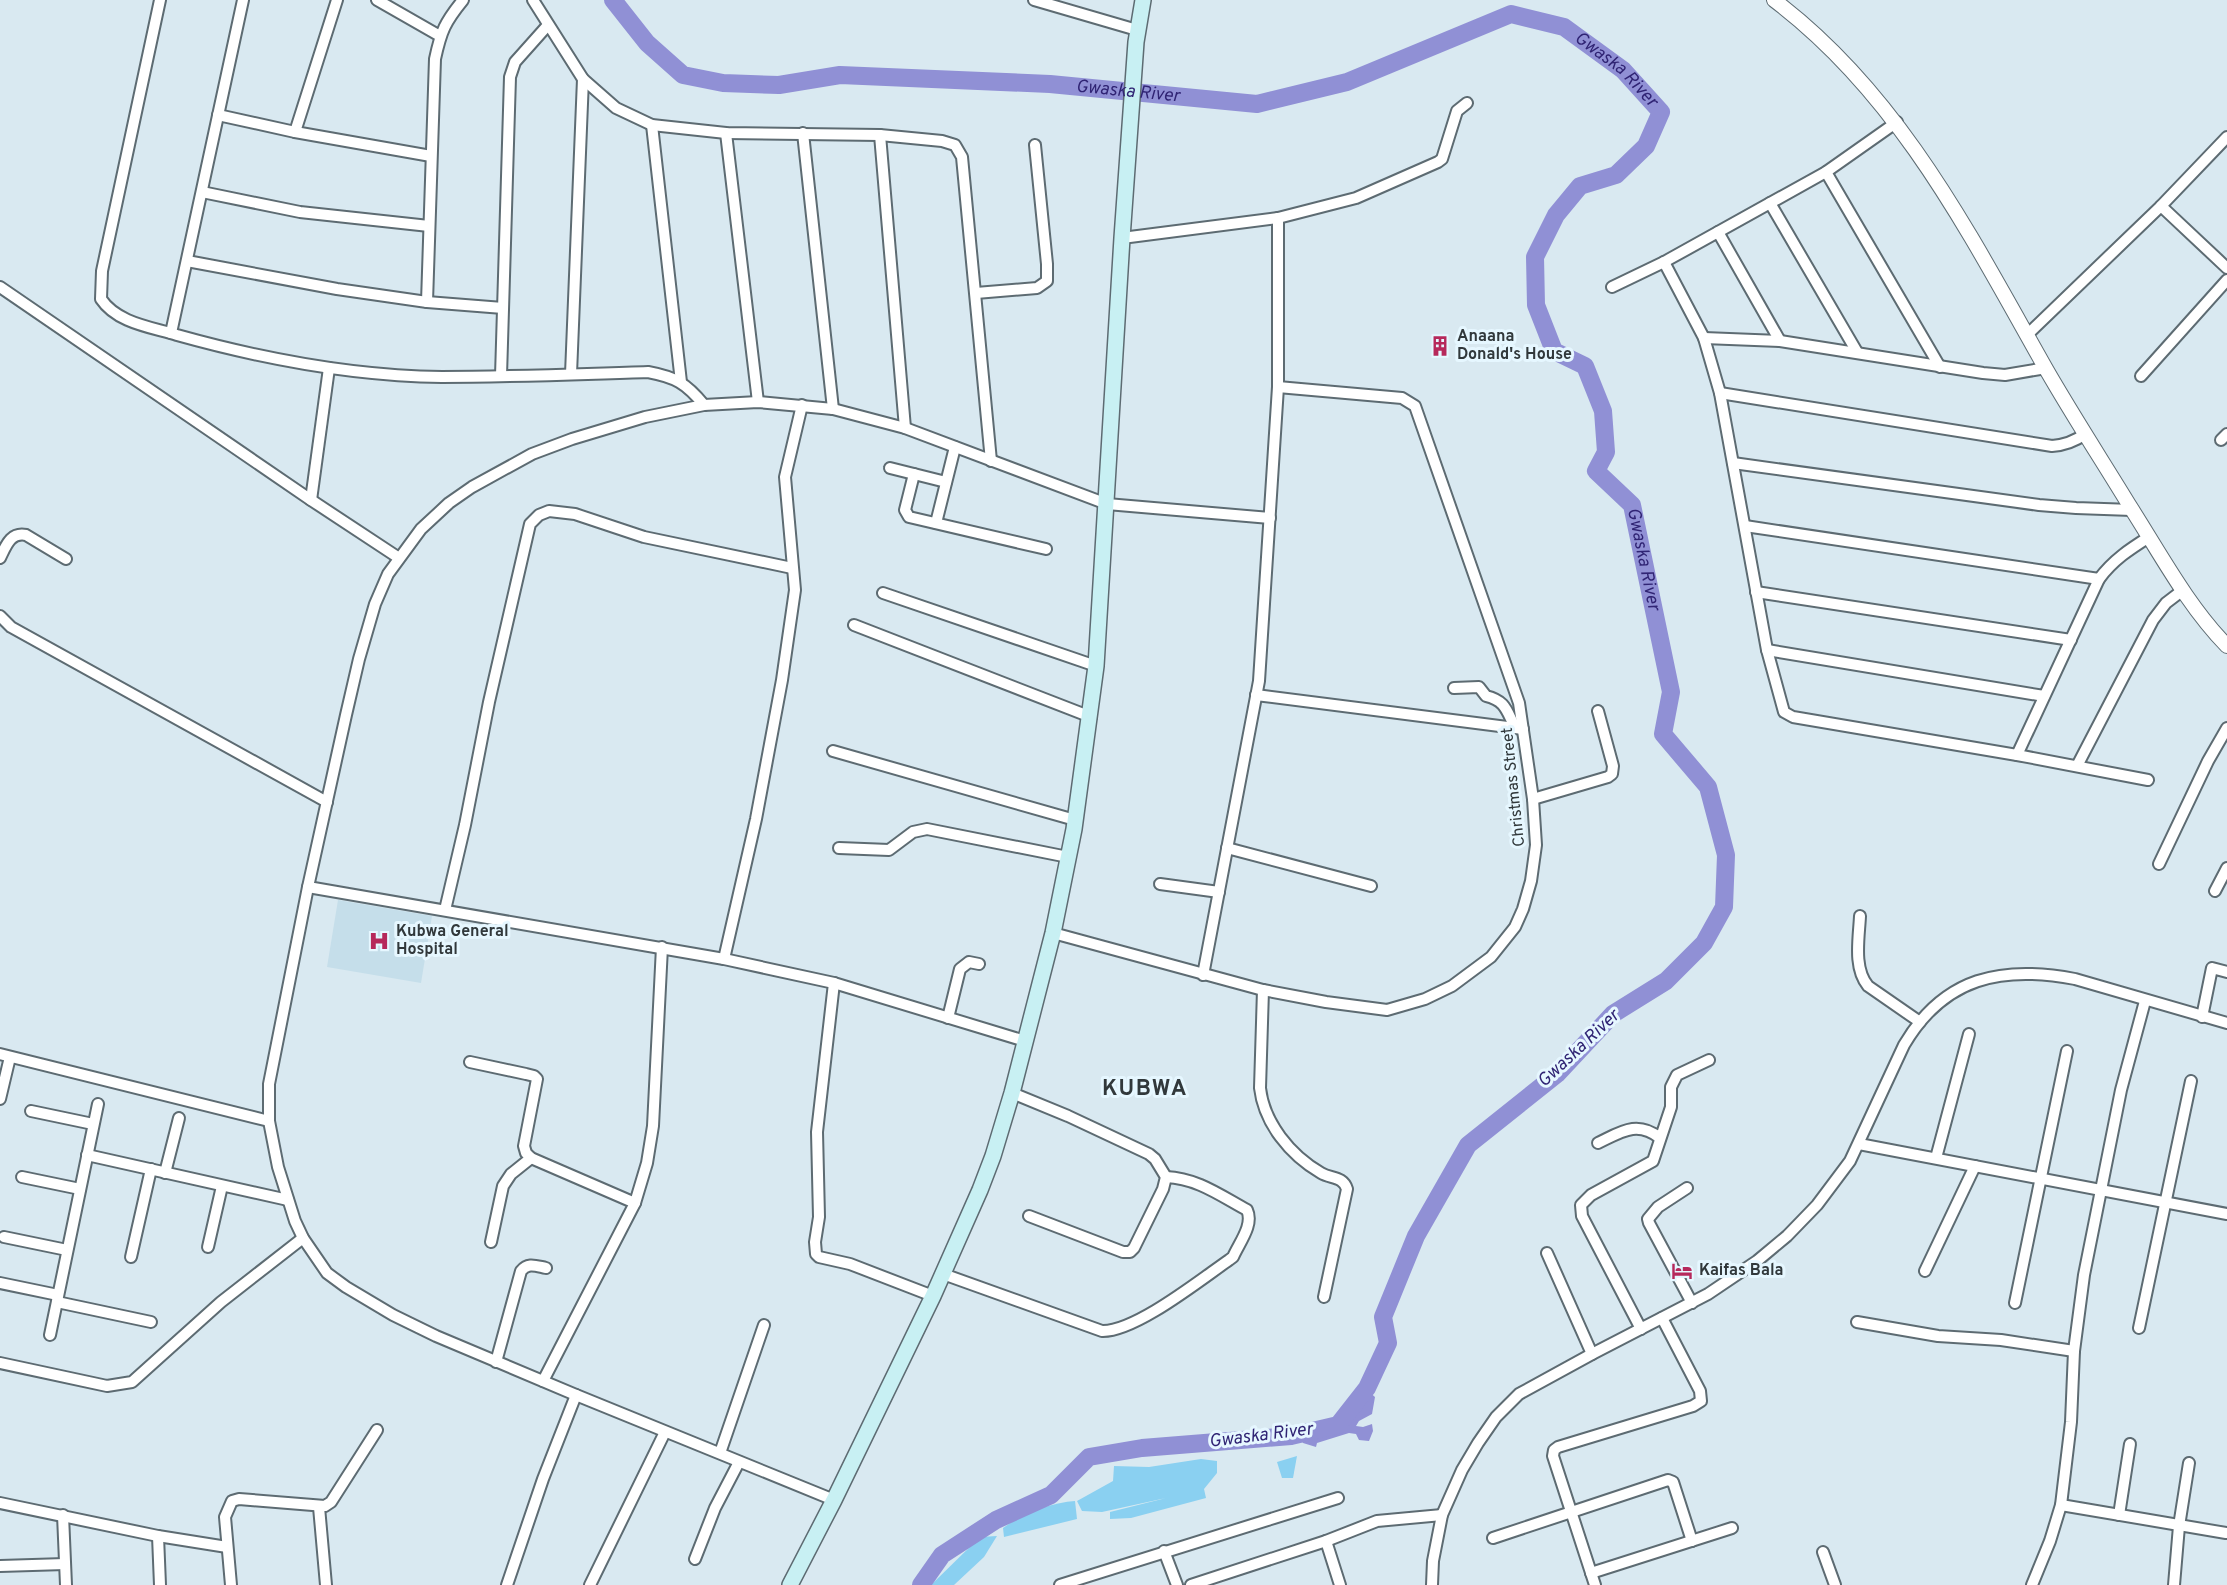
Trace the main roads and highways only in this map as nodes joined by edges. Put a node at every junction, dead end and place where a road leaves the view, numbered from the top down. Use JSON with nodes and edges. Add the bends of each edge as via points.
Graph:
{"nodes":[{"id":1,"x":1143,"y":0,"type":"edge"},
{"id":2,"x":790,"y":1585,"type":"edge"}],
"edges":[{"from":1,"to":2,"type":"main road","via":[[1129,138],[1096,666],[1075,820],[1053,933],[993,1156],[962,1234]]}]}
